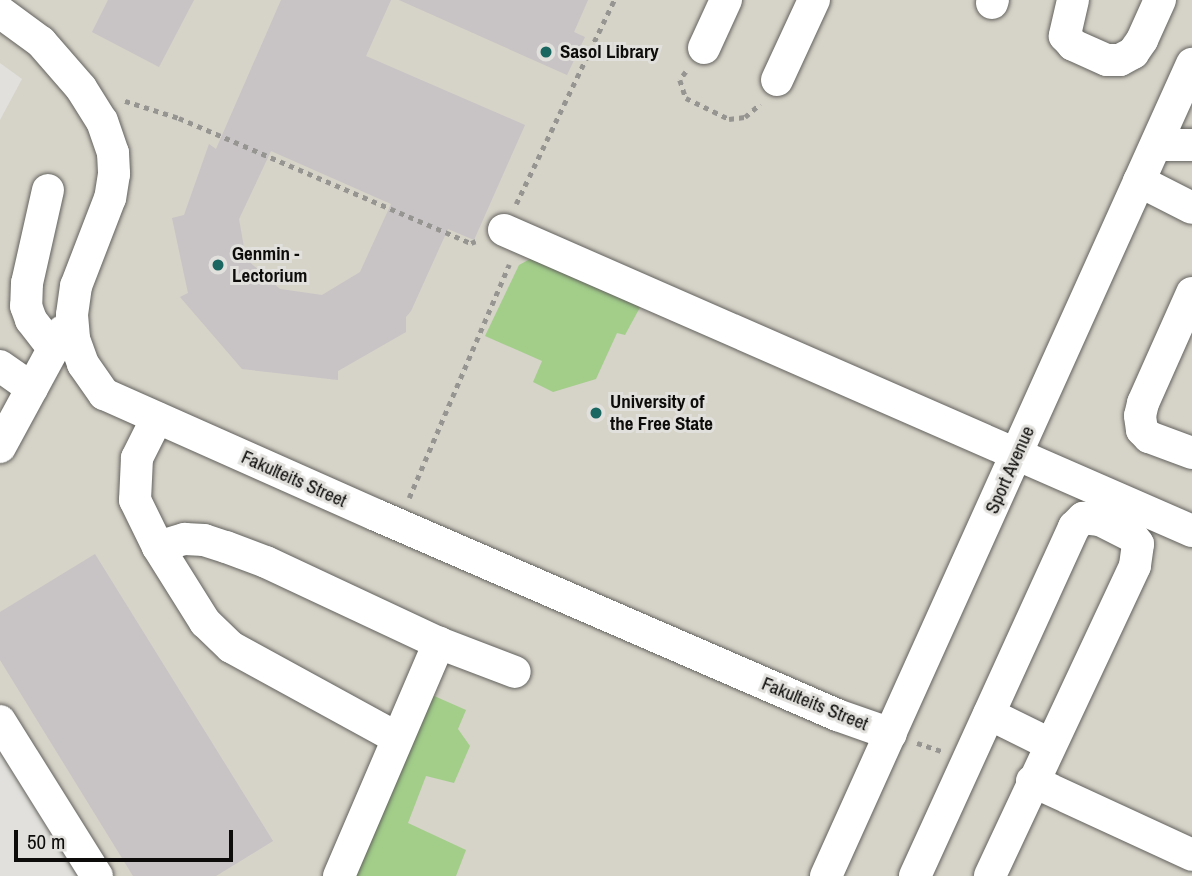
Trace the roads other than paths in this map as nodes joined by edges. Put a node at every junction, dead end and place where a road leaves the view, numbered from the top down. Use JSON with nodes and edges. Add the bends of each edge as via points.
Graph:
{"nodes":[{"id":1,"x":726,"y":0,"type":"edge"},
{"id":2,"x":814,"y":0,"type":"edge"},
{"id":3,"x":1073,"y":0,"type":"edge"},
{"id":4,"x":1160,"y":0,"type":"edge"},
{"id":5,"x":0,"y":12,"type":"edge"},
{"id":6,"x":704,"y":48,"type":"road end"},
{"id":7,"x":1192,"y":64,"type":"edge"},
{"id":8,"x":777,"y":80,"type":"road end"},
{"id":9,"x":1156,"y":145,"type":"junction"},
{"id":10,"x":1192,"y":145,"type":"edge"},
{"id":11,"x":1139,"y":181,"type":"junction"},
{"id":12,"x":48,"y":190,"type":"dead end"},
{"id":13,"x":1192,"y":208,"type":"edge"},
{"id":14,"x":512,"y":234,"type":"road end"},
{"id":15,"x":1192,"y":293,"type":"edge"},
{"id":16,"x":72,"y":315,"type":"junction"},
{"id":17,"x":53,"y":348,"type":"junction"},
{"id":18,"x":0,"y":366,"type":"edge"},
{"id":19,"x":32,"y":388,"type":"junction"},
{"id":20,"x":157,"y":418,"type":"junction"},
{"id":21,"x":0,"y":447,"type":"edge"},
{"id":22,"x":1192,"y":453,"type":"edge"},
{"id":23,"x":1016,"y":456,"type":"junction"},
{"id":24,"x":1192,"y":531,"type":"edge"},
{"id":25,"x":158,"y":547,"type":"junction"},
{"id":26,"x":439,"y":643,"type":"junction"},
{"id":27,"x":515,"y":672,"type":"dead end"},
{"id":28,"x":989,"y":714,"type":"junction"},
{"id":29,"x":0,"y":721,"type":"edge"},
{"id":30,"x":891,"y":734,"type":"junction"},
{"id":31,"x":397,"y":738,"type":"junction"},
{"id":32,"x":1050,"y":744,"type":"junction"},
{"id":33,"x":1032,"y":781,"type":"junction"},
{"id":34,"x":1192,"y":855,"type":"edge"},
{"id":35,"x":97,"y":876,"type":"edge"},
{"id":36,"x":339,"y":876,"type":"edge"},
{"id":37,"x":826,"y":876,"type":"edge"},
{"id":38,"x":915,"y":876,"type":"edge"},
{"id":39,"x":990,"y":876,"type":"edge"}],
"edges":[{"from":1,"to":6,"type":"street"},
{"from":2,"to":8,"type":"street"},
{"from":3,"to":4,"type":"street","via":[[1065,36],[1073,45],[1107,60],[1121,60],[1133,52]]},
{"from":5,"to":16,"type":"street","name":"Fakulteits Street","via":[[41,42],[82,88],[102,121],[113,153],[110,198],[76,286]]},
{"from":7,"to":9,"type":"street","name":"Sport Avenue"},
{"from":9,"to":10,"type":"street"},
{"from":9,"to":11,"type":"street","name":"Sport Avenue"},
{"from":11,"to":13,"type":"street"},
{"from":11,"to":23,"type":"street","name":"Sport Avenue"},
{"from":12,"to":17,"type":"street","via":[[26,306]]},
{"from":14,"to":23,"type":"street"},
{"from":15,"to":22,"type":"street","via":[[1140,416],[1149,438]]},
{"from":16,"to":17,"type":"street"},
{"from":16,"to":20,"type":"street","name":"Fakulteits Street","via":[[83,364],[104,394]]},
{"from":17,"to":19,"type":"street"},
{"from":18,"to":19,"type":"street"},
{"from":19,"to":21,"type":"street"},
{"from":20,"to":25,"type":"street","via":[[137,458],[134,475],[135,500]]},
{"from":20,"to":30,"type":"street","name":"Fakulteits Street","via":[[837,715]]},
{"from":23,"to":24,"type":"street"},
{"from":23,"to":30,"type":"street","name":"Sport Avenue"},
{"from":25,"to":26,"type":"street","via":[[185,539],[215,544],[266,562]]},
{"from":25,"to":31,"type":"street","via":[[218,637]]},
{"from":26,"to":27,"type":"street"},
{"from":26,"to":31,"type":"street"},
{"from":28,"to":32,"type":"street"},
{"from":28,"to":32,"type":"street","via":[[1074,527],[1083,518],[1100,520],[1132,536],[1138,556]]},
{"from":28,"to":38,"type":"street"},
{"from":29,"to":35,"type":"street"},
{"from":30,"to":37,"type":"street","name":"Sport Avenue"},
{"from":31,"to":36,"type":"street"},
{"from":32,"to":33,"type":"street"},
{"from":33,"to":34,"type":"street"},
{"from":33,"to":39,"type":"street"}]}
